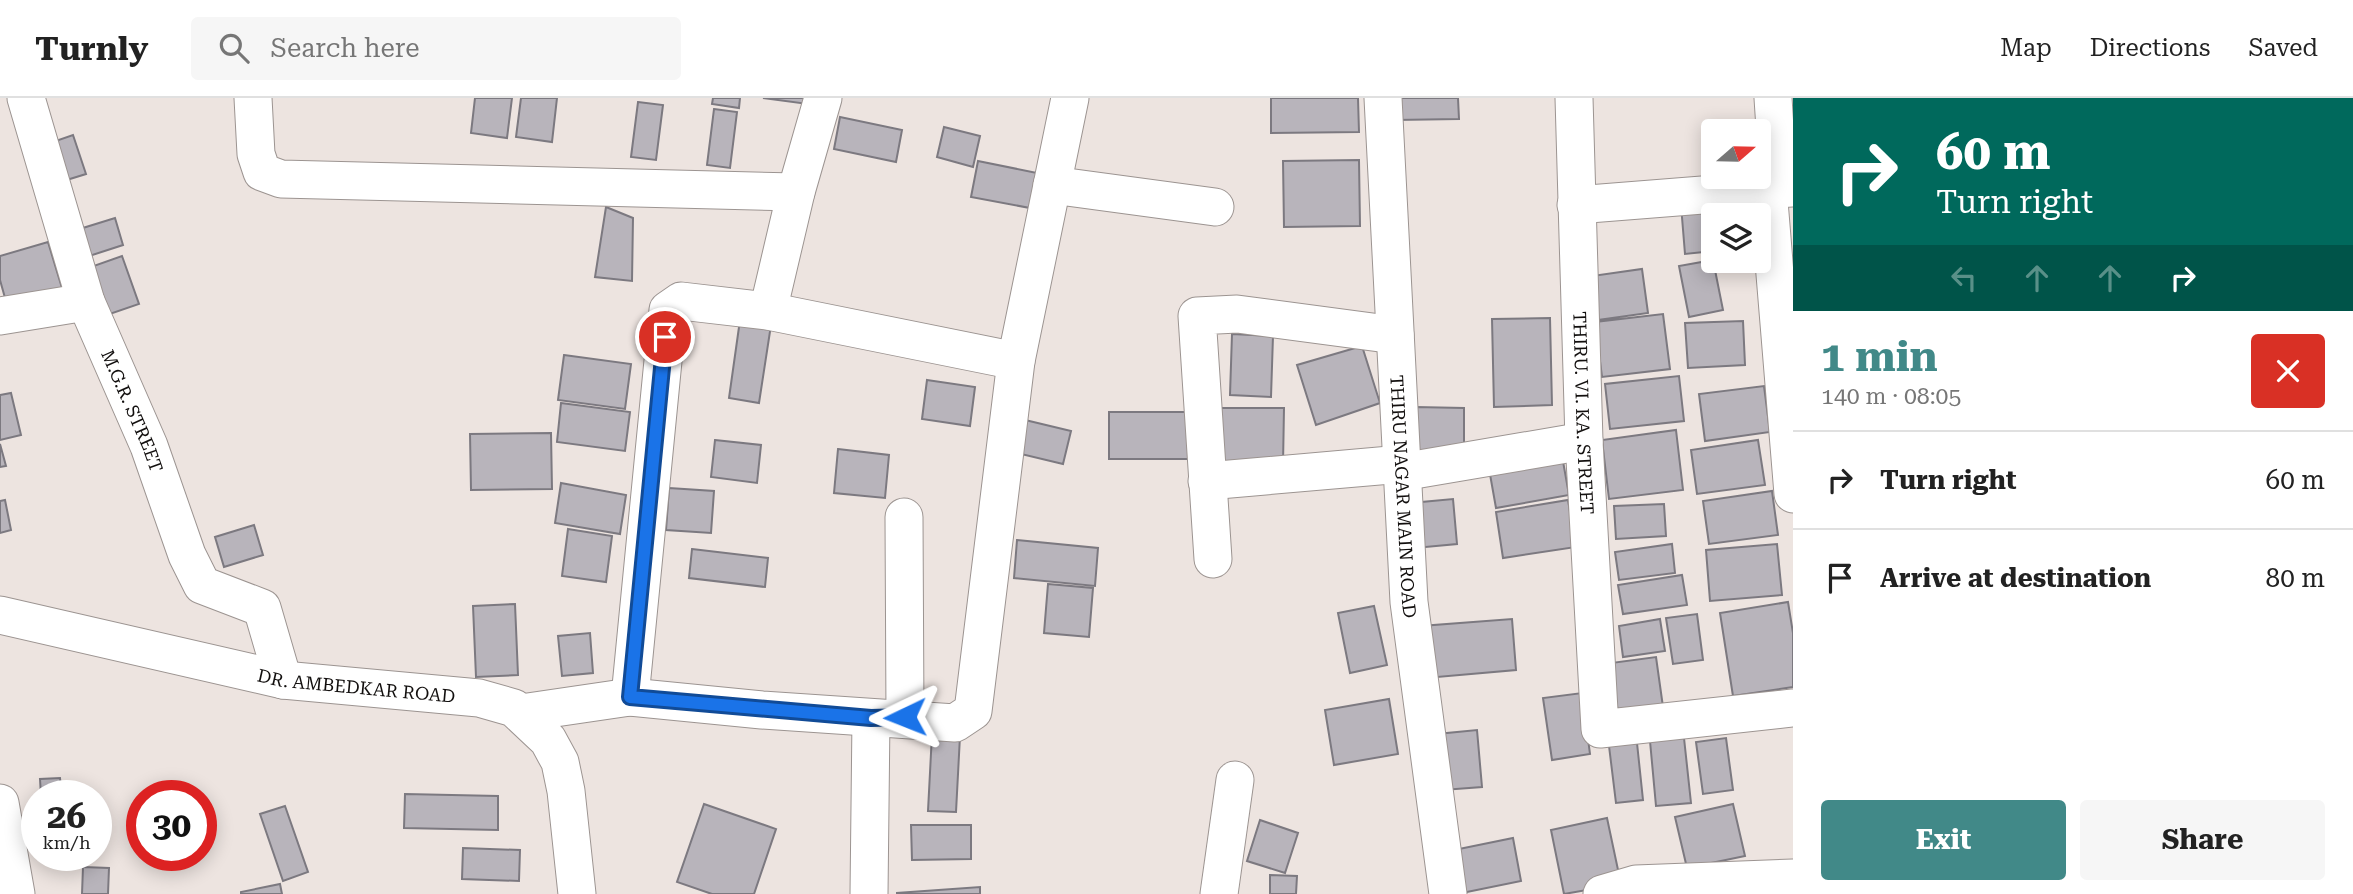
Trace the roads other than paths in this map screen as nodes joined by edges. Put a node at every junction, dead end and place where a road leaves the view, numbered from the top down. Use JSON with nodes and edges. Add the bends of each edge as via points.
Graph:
{"nodes":[{"id":1,"x":253,"y":98,"type":"edge"},
{"id":2,"x":823,"y":98,"type":"edge"},
{"id":3,"x":1070,"y":98,"type":"edge"},
{"id":4,"x":1383,"y":98,"type":"edge"},
{"id":5,"x":1574,"y":98,"type":"edge"},
{"id":6,"x":1773,"y":98,"type":"edge"},
{"id":7,"x":18,"y":102,"type":"edge"},
{"id":8,"x":1052,"y":185,"type":"junction"},
{"id":9,"x":1780,"y":189,"type":"edge"},
{"id":10,"x":796,"y":192,"type":"junction"},
{"id":11,"x":1576,"y":205,"type":"junction"},
{"id":12,"x":1215,"y":207,"type":"dead end"},
{"id":13,"x":86,"y":302,"type":"junction"},
{"id":14,"x":768,"y":311,"type":"junction"},
{"id":15,"x":0,"y":316,"type":"edge"},
{"id":16,"x":1395,"y":335,"type":"junction"},
{"id":17,"x":1016,"y":362,"type":"junction"},
{"id":18,"x":1584,"y":441,"type":"junction"},
{"id":19,"x":1402,"y":468,"type":"junction"},
{"id":20,"x":1207,"y":481,"type":"junction"},
{"id":21,"x":1793,"y":494,"type":"edge"},
{"id":22,"x":904,"y":517,"type":"dead end"},
{"id":23,"x":1213,"y":559,"type":"dead end"},
{"id":24,"x":0,"y":615,"type":"edge"},
{"id":25,"x":283,"y":680,"type":"junction"},
{"id":26,"x":630,"y":697,"type":"junction"},
{"id":27,"x":1793,"y":708,"type":"edge"},
{"id":28,"x":521,"y":713,"type":"junction"},
{"id":29,"x":888,"y":718,"type":"junction"},
{"id":30,"x":1235,"y":780,"type":"dead end"},
{"id":31,"x":0,"y":803,"type":"edge"},
{"id":32,"x":1793,"y":878,"type":"edge"},
{"id":33,"x":16,"y":894,"type":"edge"},
{"id":34,"x":577,"y":894,"type":"edge"},
{"id":35,"x":869,"y":894,"type":"edge"},
{"id":36,"x":1219,"y":894,"type":"edge"},
{"id":37,"x":1448,"y":894,"type":"edge"},
{"id":38,"x":1602,"y":894,"type":"edge"}],
"edges":[{"from":1,"to":10,"type":"street","via":[[256,154],[262,172],[281,179]]},
{"from":2,"to":10,"type":"street"},
{"from":3,"to":8,"type":"street"},
{"from":4,"to":16,"type":"street","name":"THIRU NAGAR MAIN ROAD"},
{"from":5,"to":11,"type":"street","name":"THIRU. VI. KA. STREET"},
{"from":6,"to":9,"type":"street"},
{"from":7,"to":13,"type":"street","name":"M.G.R. STREET"},
{"from":8,"to":12,"type":"street"},
{"from":8,"to":17,"type":"street"},
{"from":9,"to":11,"type":"street"},
{"from":9,"to":21,"type":"street"},
{"from":10,"to":14,"type":"street"},
{"from":11,"to":18,"type":"street","name":"THIRU. VI. KA. STREET"},
{"from":13,"to":15,"type":"street"},
{"from":13,"to":25,"type":"street","name":"M.G.R. STREET","via":[[149,446],[202,585],[262,608]]},
{"from":14,"to":17,"type":"street"},
{"from":14,"to":26,"type":"street","via":[[681,301],[668,310]]},
{"from":16,"to":19,"type":"street","name":"THIRU NAGAR MAIN ROAD"},
{"from":16,"to":20,"type":"street","via":[[1237,314],[1196,316]]},
{"from":17,"to":29,"type":"street","via":[[973,711],[955,723]]},
{"from":18,"to":19,"type":"street"},
{"from":18,"to":27,"type":"street","name":"THIRU. VI. KA. STREET","via":[[1600,729]]},
{"from":19,"to":20,"type":"street"},
{"from":19,"to":37,"type":"street","name":"THIRU NAGAR MAIN ROAD","via":[[1409,602]]},
{"from":20,"to":23,"type":"street"},
{"from":22,"to":29,"type":"street"},
{"from":24,"to":25,"type":"street","name":"DR. AMBEDKAR ROAD"},
{"from":25,"to":28,"type":"street","name":"DR. AMBEDKAR ROAD","via":[[479,698]]},
{"from":26,"to":28,"type":"street"},
{"from":26,"to":29,"type":"street"},
{"from":28,"to":34,"type":"street","name":"DR. AMBEDKAR ROAD","via":[[548,740],[560,762]]},
{"from":29,"to":35,"type":"street"},
{"from":30,"to":36,"type":"street"},
{"from":31,"to":33,"type":"street"},
{"from":32,"to":38,"type":"street","via":[[1636,884]]}]}
